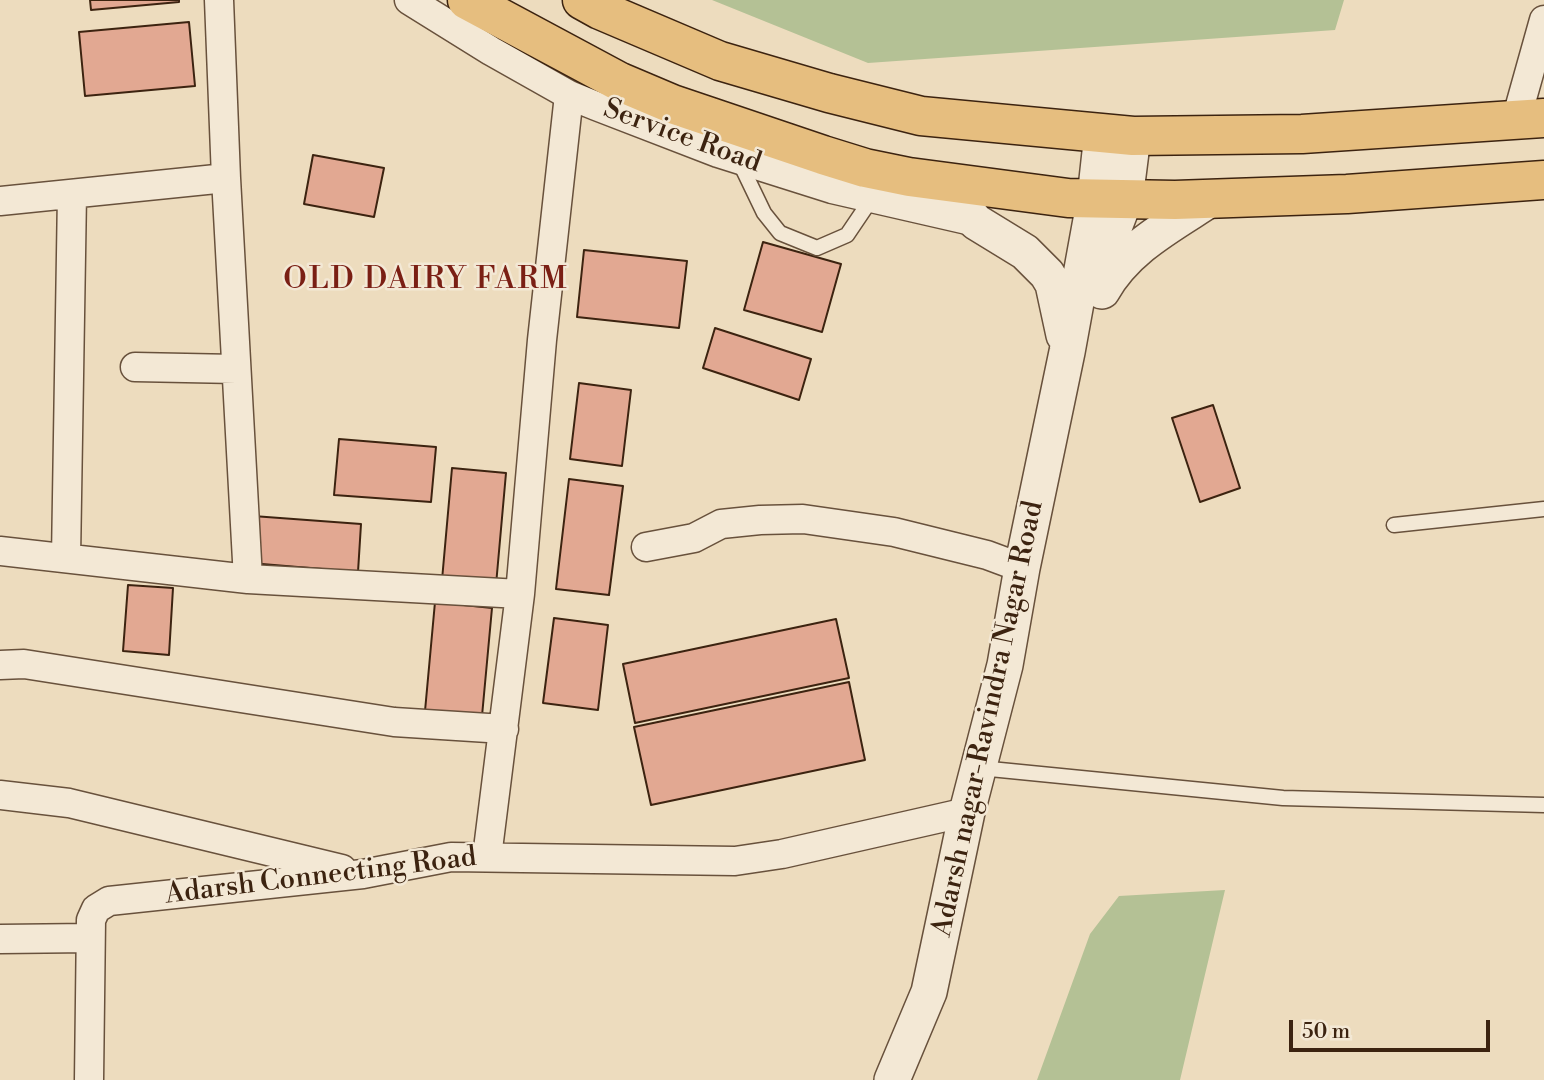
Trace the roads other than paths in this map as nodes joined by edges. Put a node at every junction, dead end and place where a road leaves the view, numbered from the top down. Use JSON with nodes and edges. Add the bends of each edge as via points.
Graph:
{"nodes":[{"id":1,"x":219,"y":0,"type":"edge"},
{"id":2,"x":409,"y":0,"type":"edge"},
{"id":3,"x":467,"y":0,"type":"edge"},
{"id":4,"x":590,"y":3,"type":"edge"},
{"id":5,"x":1544,"y":20,"type":"edge"},
{"id":6,"x":569,"y":95,"type":"junction"},
{"id":7,"x":1530,"y":119,"type":"edge"},
{"id":8,"x":1117,"y":135,"type":"junction"},
{"id":9,"x":738,"y":159,"type":"junction"},
{"id":10,"x":226,"y":178,"type":"junction"},
{"id":11,"x":1544,"y":180,"type":"edge"},
{"id":12,"x":944,"y":183,"type":"junction"},
{"id":13,"x":72,"y":194,"type":"junction"},
{"id":14,"x":872,"y":198,"type":"junction"},
{"id":15,"x":1212,"y":198,"type":"junction"},
{"id":16,"x":1110,"y":199,"type":"junction"},
{"id":17,"x":0,"y":200,"type":"edge"},
{"id":18,"x":976,"y":222,"type":"junction"},
{"id":19,"x":1068,"y":352,"type":"junction"},
{"id":20,"x":135,"y":367,"type":"dead end"},
{"id":21,"x":236,"y":369,"type":"junction"},
{"id":22,"x":1544,"y":509,"type":"edge"},
{"id":23,"x":1394,"y":525,"type":"dead end"},
{"id":24,"x":646,"y":547,"type":"dead end"},
{"id":25,"x":0,"y":551,"type":"edge"},
{"id":26,"x":66,"y":558,"type":"junction"},
{"id":27,"x":1022,"y":568,"type":"junction"},
{"id":28,"x":248,"y":579,"type":"junction"},
{"id":29,"x":520,"y":594,"type":"junction"},
{"id":30,"x":0,"y":665,"type":"edge"},
{"id":31,"x":504,"y":729,"type":"junction"},
{"id":32,"x":980,"y":768,"type":"junction"},
{"id":33,"x":0,"y":795,"type":"edge"},
{"id":34,"x":1544,"y":805,"type":"edge"},
{"id":35,"x":967,"y":812,"type":"junction"},
{"id":36,"x":487,"y":857,"type":"junction"},
{"id":37,"x":363,"y":874,"type":"junction"},
{"id":38,"x":90,"y":938,"type":"junction"},
{"id":39,"x":0,"y":939,"type":"edge"},
{"id":40,"x":89,"y":1080,"type":"edge"},
{"id":41,"x":892,"y":1080,"type":"edge"}],
"edges":[{"from":1,"to":10,"type":"street"},
{"from":2,"to":6,"type":"street","name":"Service Road"},
{"from":3,"to":12,"type":"main road","via":[[620,82],[671,104],[865,168]]},
{"from":4,"to":8,"type":"main road","via":[[720,61],[829,93],[921,116]]},
{"from":5,"to":7,"type":"street"},
{"from":6,"to":9,"type":"street","name":"Service Road"},
{"from":6,"to":29,"type":"street"},
{"from":7,"to":8,"type":"main road","via":[[1302,134]]},
{"from":8,"to":16,"type":"street"},
{"from":9,"to":14,"type":"street","name":"Service Road"},
{"from":9,"to":14,"type":"lane","via":[[764,213],[780,233],[817,248],[847,236]]},
{"from":10,"to":13,"type":"street"},
{"from":10,"to":21,"type":"street"},
{"from":11,"to":15,"type":"main road"},
{"from":12,"to":16,"type":"main road"},
{"from":12,"to":18,"type":"street"},
{"from":13,"to":17,"type":"street"},
{"from":13,"to":26,"type":"street"},
{"from":14,"to":18,"type":"street","name":"Service Road"},
{"from":15,"to":16,"type":"main road"},
{"from":15,"to":19,"type":"street","via":[[1142,243],[1120,264]]},
{"from":16,"to":19,"type":"street"},
{"from":18,"to":19,"type":"street","via":[[1025,252],[1047,274]]},
{"from":19,"to":27,"type":"street","name":"Adarsh nagar-Ravindra Nagar Road"},
{"from":20,"to":21,"type":"street"},
{"from":21,"to":28,"type":"street"},
{"from":22,"to":23,"type":"lane"},
{"from":24,"to":27,"type":"street","via":[[694,538],[721,524],[803,519],[894,532]]},
{"from":25,"to":26,"type":"street"},
{"from":26,"to":28,"type":"street"},
{"from":27,"to":32,"type":"street","name":"Adarsh nagar-Ravindra Nagar Road"},
{"from":28,"to":29,"type":"street"},
{"from":29,"to":31,"type":"street"},
{"from":30,"to":31,"type":"street","via":[[24,664],[394,722]]},
{"from":31,"to":36,"type":"street"},
{"from":32,"to":34,"type":"lane","via":[[1283,798]]},
{"from":32,"to":35,"type":"street","name":"Adarsh nagar-Ravindra Nagar Road"},
{"from":33,"to":37,"type":"street","via":[[69,803]]},
{"from":35,"to":36,"type":"street","name":"Adarsh Connecting Road","via":[[782,854],[735,860]]},
{"from":35,"to":41,"type":"street","name":"Adarsh nagar-Ravindra Nagar Road","via":[[929,992]]},
{"from":36,"to":37,"type":"street","name":"Adarsh Connecting Road","via":[[451,858]]},
{"from":37,"to":38,"type":"street","name":"Adarsh Connecting Road","via":[[109,901],[96,909]]},
{"from":38,"to":39,"type":"street"},
{"from":38,"to":40,"type":"street","name":"Adarsh Connecting Road"}]}
